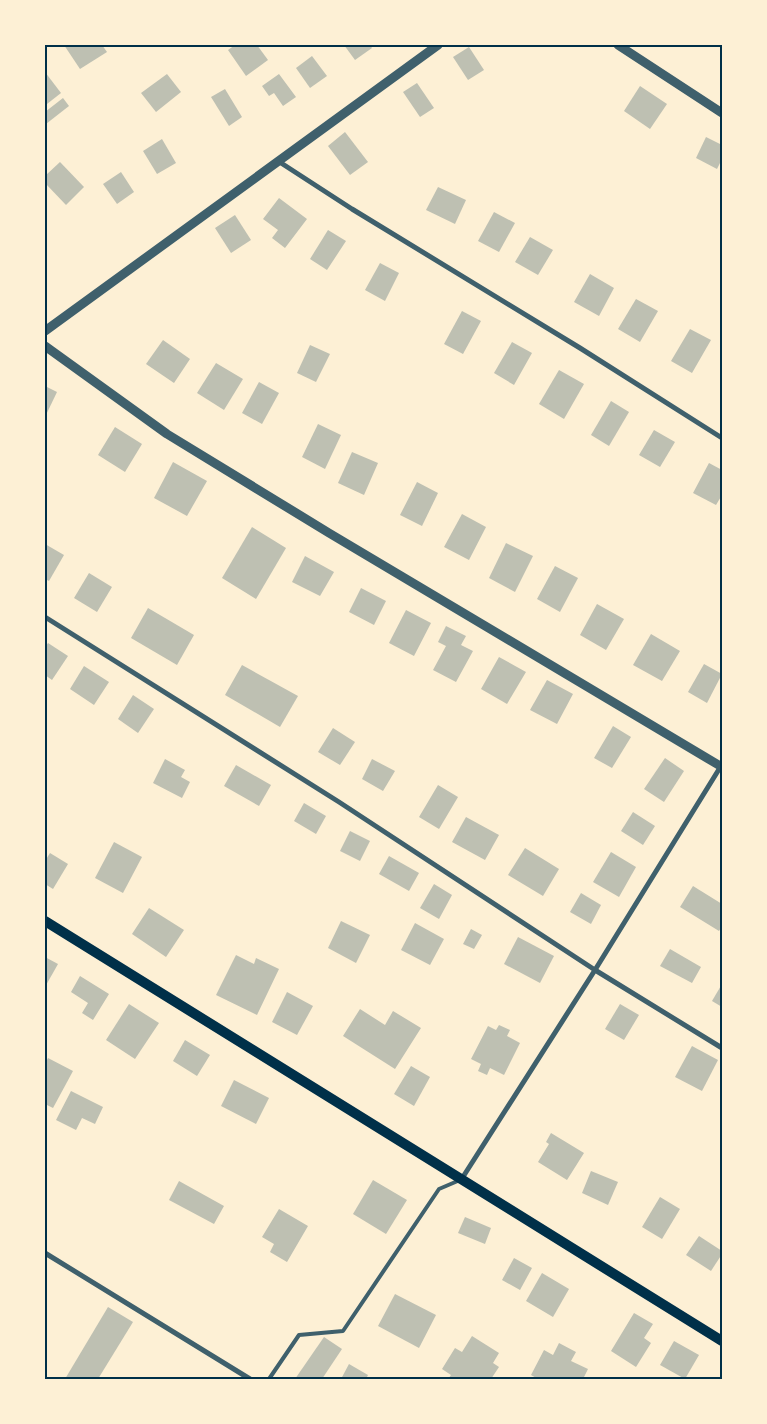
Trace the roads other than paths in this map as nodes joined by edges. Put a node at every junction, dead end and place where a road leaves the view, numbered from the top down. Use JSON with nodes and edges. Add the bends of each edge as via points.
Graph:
{"nodes":[{"id":1,"x":438,"y":45,"type":"edge"},
{"id":2,"x":618,"y":45,"type":"edge"},
{"id":3,"x":722,"y":113,"type":"edge"},
{"id":4,"x":278,"y":161,"type":"junction"},
{"id":5,"x":45,"y":331,"type":"edge"},
{"id":6,"x":45,"y":346,"type":"edge"},
{"id":7,"x":722,"y":438,"type":"edge"},
{"id":8,"x":45,"y":617,"type":"edge"},
{"id":9,"x":722,"y":766,"type":"edge"},
{"id":10,"x":45,"y":921,"type":"edge"},
{"id":11,"x":595,"y":970,"type":"junction"},
{"id":12,"x":722,"y":1048,"type":"edge"},
{"id":13,"x":460,"y":1180,"type":"junction"},
{"id":14,"x":45,"y":1253,"type":"edge"},
{"id":15,"x":722,"y":1341,"type":"edge"},
{"id":16,"x":250,"y":1379,"type":"edge"},
{"id":17,"x":269,"y":1379,"type":"edge"}],
"edges":[{"from":1,"to":4,"type":"street"},
{"from":2,"to":3,"type":"street"},
{"from":4,"to":5,"type":"street"},
{"from":4,"to":7,"type":"street"},
{"from":6,"to":9,"type":"street","via":[[167,434]]},
{"from":8,"to":11,"type":"street","via":[[339,802]]},
{"from":9,"to":11,"type":"street"},
{"from":10,"to":13,"type":"main road"},
{"from":11,"to":12,"type":"street"},
{"from":11,"to":13,"type":"street"},
{"from":13,"to":15,"type":"main road"},
{"from":13,"to":17,"type":"lane","via":[[439,1189],[343,1331],[298,1335]]},
{"from":14,"to":16,"type":"street"}]}
